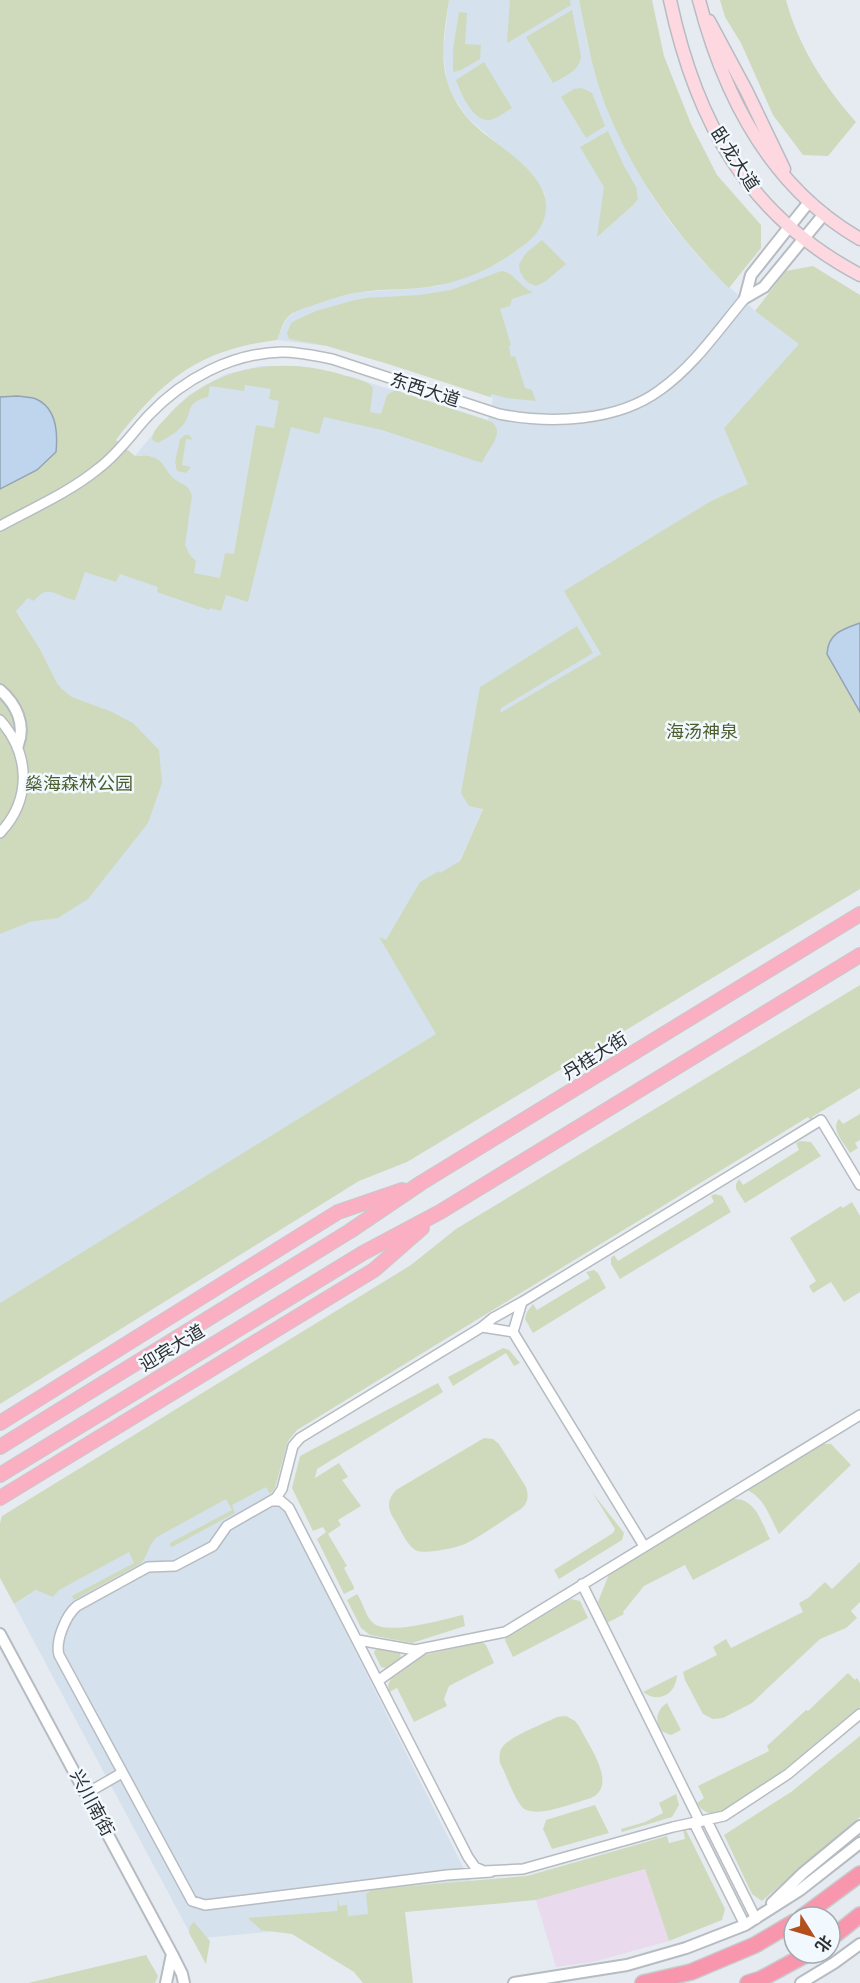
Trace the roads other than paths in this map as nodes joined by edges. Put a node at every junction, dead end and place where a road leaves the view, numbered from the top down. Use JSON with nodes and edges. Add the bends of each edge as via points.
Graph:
{"nodes":[{"id":1,"x":670,"y":0,"type":"edge"},
{"id":2,"x":699,"y":2,"type":"edge"},
{"id":3,"x":809,"y":202,"type":"junction"},
{"id":4,"x":824,"y":214,"type":"junction"},
{"id":5,"x":789,"y":228,"type":"junction"},
{"id":6,"x":860,"y":239,"type":"edge"},
{"id":7,"x":803,"y":240,"type":"junction"},
{"id":8,"x":860,"y":275,"type":"edge"},
{"id":9,"x":745,"y":298,"type":"junction"},
{"id":10,"x":0,"y":526,"type":"edge"},
{"id":11,"x":0,"y":690,"type":"edge"},
{"id":12,"x":0,"y":720,"type":"edge"},
{"id":13,"x":18,"y":745,"type":"junction"},
{"id":14,"x":0,"y":833,"type":"edge"},
{"id":15,"x":860,"y":914,"type":"edge"},
{"id":16,"x":860,"y":955,"type":"edge"},
{"id":17,"x":421,"y":1183,"type":"junction"},
{"id":18,"x":860,"y":1185,"type":"edge"},
{"id":19,"x":440,"y":1212,"type":"junction"},
{"id":20,"x":350,"y":1231,"type":"joint"},
{"id":21,"x":522,"y":1302,"type":"junction"},
{"id":22,"x":482,"y":1327,"type":"junction"},
{"id":23,"x":513,"y":1332,"type":"junction"},
{"id":24,"x":860,"y":1414,"type":"edge"},
{"id":25,"x":0,"y":1423,"type":"edge"},
{"id":26,"x":0,"y":1447,"type":"edge"},
{"id":27,"x":0,"y":1475,"type":"edge"},
{"id":28,"x":282,"y":1488,"type":"junction"},
{"id":29,"x":0,"y":1498,"type":"edge"},
{"id":30,"x":272,"y":1501,"type":"junction"},
{"id":31,"x":289,"y":1508,"type":"junction"},
{"id":32,"x":644,"y":1546,"type":"junction"},
{"id":33,"x":582,"y":1584,"type":"junction"},
{"id":34,"x":0,"y":1634,"type":"edge"},
{"id":35,"x":357,"y":1640,"type":"junction"},
{"id":36,"x":423,"y":1649,"type":"junction"},
{"id":37,"x":379,"y":1680,"type":"junction"},
{"id":38,"x":860,"y":1714,"type":"edge"},
{"id":39,"x":122,"y":1773,"type":"junction"},
{"id":40,"x":87,"y":1793,"type":"junction"},
{"id":41,"x":700,"y":1822,"type":"junction"},
{"id":42,"x":860,"y":1826,"type":"edge"},
{"id":43,"x":860,"y":1843,"type":"edge"},
{"id":44,"x":491,"y":1872,"type":"junction"},
{"id":45,"x":860,"y":1874,"type":"edge"},
{"id":46,"x":818,"y":1905,"type":"edge"},
{"id":47,"x":860,"y":1915,"type":"edge"},
{"id":48,"x":756,"y":1919,"type":"junction"},
{"id":49,"x":745,"y":1925,"type":"junction"},
{"id":50,"x":782,"y":1929,"type":"edge"},
{"id":51,"x":842,"y":1929,"type":"edge"},
{"id":52,"x":860,"y":1944,"type":"edge"},
{"id":53,"x":172,"y":1954,"type":"junction"},
{"id":54,"x":787,"y":1965,"type":"edge"},
{"id":55,"x":183,"y":1978,"type":"edge"},
{"id":56,"x":166,"y":1983,"type":"edge"},
{"id":57,"x":191,"y":1983,"type":"edge"},
{"id":58,"x":514,"y":1983,"type":"edge"},
{"id":59,"x":643,"y":1983,"type":"edge"},
{"id":60,"x":748,"y":1983,"type":"edge"},
{"id":61,"x":801,"y":1983,"type":"edge"}],
"edges":[{"from":1,"to":5,"type":"main road","name":"卧龙大道","via":[[690,78],[705,113],[749,185]]},
{"from":2,"to":3,"type":"main road","via":[[791,183]]},
{"from":3,"to":4,"type":"main road"},
{"from":3,"to":5,"type":"street","name":"东西大道"},
{"from":4,"to":6,"type":"main road"},
{"from":4,"to":7,"type":"street"},
{"from":5,"to":7,"type":"main road","name":"卧龙大道"},
{"from":5,"to":9,"type":"street","name":"东西大道","via":[[751,275]]},
{"from":7,"to":8,"type":"main road","name":"卧龙大道"},
{"from":7,"to":9,"type":"street","via":[[764,286]]},
{"from":9,"to":10,"type":"street","name":"东西大道","via":[[696,357],[660,390],[620,409],[575,418],[523,419],[499,414],[332,359],[306,355],[253,355],[223,364],[174,392],[99,469]]},
{"from":11,"to":13,"type":"street","via":[[17,710],[21,734]]},
{"from":12,"to":13,"type":"street"},
{"from":13,"to":14,"type":"street","via":[[23,761],[19,806]]},
{"from":15,"to":17,"type":"main road","name":"丹桂大街"},
{"from":16,"to":19,"type":"main road"},
{"from":17,"to":20,"type":"main road","name":"丹桂大街"},
{"from":17,"to":25,"type":"main road","via":[[338,1212]]},
{"from":18,"to":21,"type":"street","via":[[821,1120]]},
{"from":19,"to":27,"type":"main road","name":"迎宾大道","via":[[363,1253]]},
{"from":19,"to":29,"type":"main road","via":[[374,1270]]},
{"from":20,"to":26,"type":"main road","name":"迎宾大道"},
{"from":21,"to":22,"type":"street"},
{"from":21,"to":23,"type":"street"},
{"from":22,"to":23,"type":"street"},
{"from":22,"to":28,"type":"street","via":[[300,1438],[293,1446]]},
{"from":23,"to":32,"type":"street"},
{"from":24,"to":32,"type":"street"},
{"from":28,"to":30,"type":"street"},
{"from":28,"to":31,"type":"street"},
{"from":30,"to":31,"type":"street","via":[[281,1501]]},
{"from":30,"to":39,"type":"street","via":[[227,1526],[213,1546],[175,1566],[148,1567],[77,1606],[70,1614],[58,1644],[59,1655]]},
{"from":31,"to":35,"type":"street"},
{"from":32,"to":33,"type":"street"},
{"from":33,"to":36,"type":"street","via":[[505,1632]]},
{"from":33,"to":41,"type":"street"},
{"from":34,"to":40,"type":"street","name":"兴川南街"},
{"from":35,"to":36,"type":"street"},
{"from":35,"to":37,"type":"street"},
{"from":36,"to":37,"type":"street"},
{"from":37,"to":44,"type":"street","via":[[468,1857],[480,1870]]},
{"from":38,"to":41,"type":"street","via":[[781,1779],[724,1816]]},
{"from":39,"to":40,"type":"street"},
{"from":39,"to":44,"type":"street","via":[[188,1896],[197,1904]]},
{"from":40,"to":53,"type":"street","name":"兴川南街"},
{"from":41,"to":44,"type":"street","via":[[523,1869]]},
{"from":41,"to":48,"type":"street"},
{"from":41,"to":49,"type":"street"},
{"from":42,"to":48,"type":"street"},
{"from":43,"to":48,"type":"street","via":[[801,1890]]},
{"from":45,"to":46,"type":"highway"},
{"from":47,"to":51,"type":"highway"},
{"from":48,"to":49,"type":"street"},
{"from":49,"to":58,"type":"street","via":[[627,1965]]},
{"from":50,"to":59,"type":"highway","via":[[701,1967]]},
{"from":52,"to":61,"type":"street"},
{"from":53,"to":55,"type":"street","name":"兴川南街"},
{"from":53,"to":56,"type":"street"},
{"from":54,"to":60,"type":"highway"},
{"from":55,"to":57,"type":"street","name":"兴川南街"}]}
